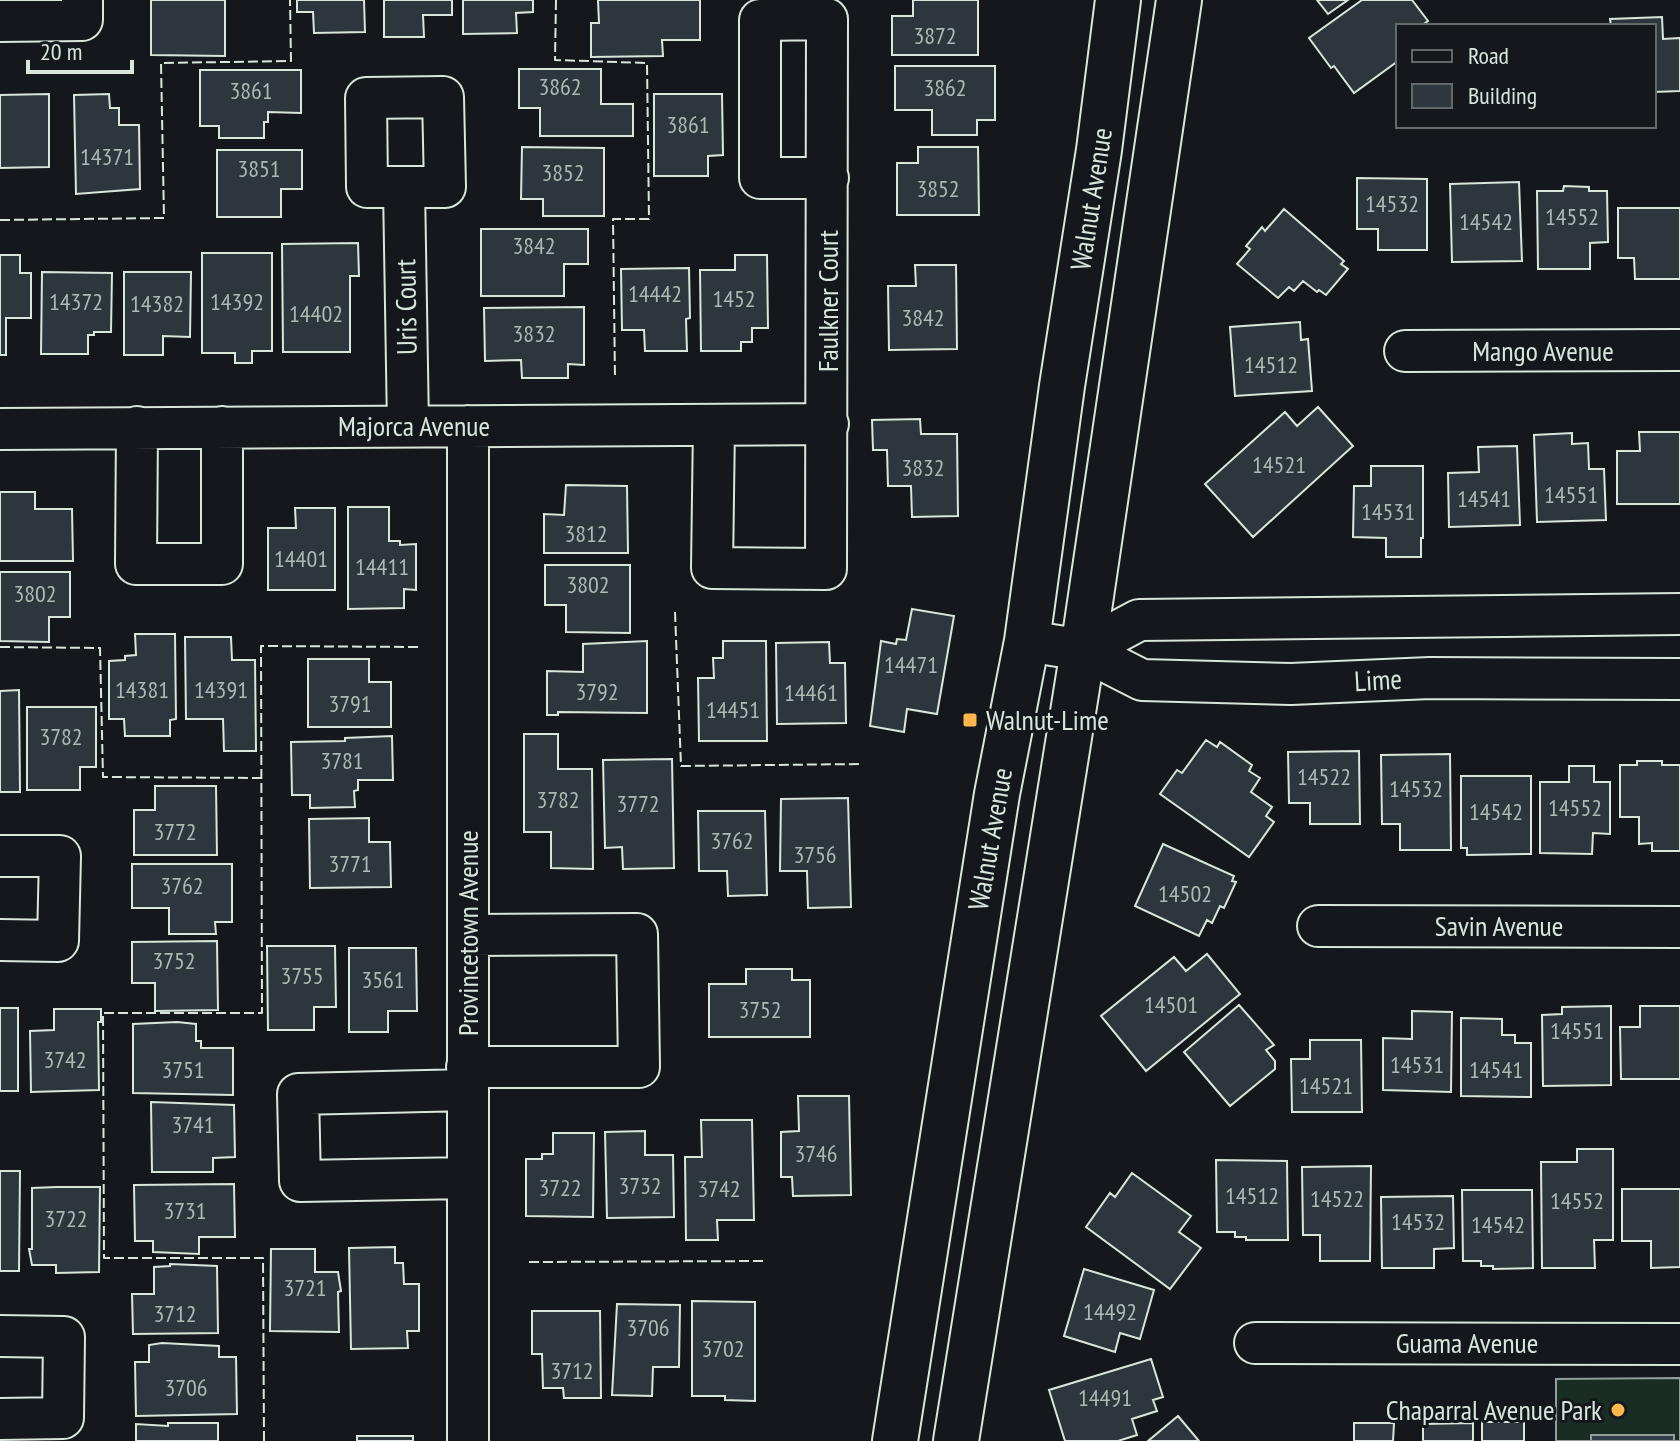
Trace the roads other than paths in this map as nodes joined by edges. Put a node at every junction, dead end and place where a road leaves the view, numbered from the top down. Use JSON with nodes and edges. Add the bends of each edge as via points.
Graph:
{"nodes":[{"id":1,"x":82,"y":0,"type":"edge"},
{"id":2,"x":1118,"y":0,"type":"edge"},
{"id":3,"x":1179,"y":0,"type":"edge"},
{"id":4,"x":0,"y":21,"type":"edge"},
{"id":5,"x":828,"y":178,"type":"dead end"},
{"id":6,"x":404,"y":187,"type":"dead end"},
{"id":7,"x":1680,"y":350,"type":"edge"},
{"id":8,"x":1405,"y":351,"type":"dead end"},
{"id":9,"x":828,"y":424,"type":"junction"},
{"id":10,"x":714,"y":425,"type":"junction"},
{"id":11,"x":408,"y":426,"type":"junction"},
{"id":12,"x":468,"y":426,"type":"junction"},
{"id":13,"x":137,"y":427,"type":"junction"},
{"id":14,"x":222,"y":427,"type":"junction"},
{"id":15,"x":0,"y":429,"type":"edge"},
{"id":16,"x":1680,"y":614,"type":"edge"},
{"id":17,"x":1027,"y":641,"type":"junction"},
{"id":18,"x":1083,"y":650,"type":"junction"},
{"id":19,"x":1680,"y":679,"type":"edge"},
{"id":20,"x":0,"y":856,"type":"edge"},
{"id":21,"x":1318,"y":926,"type":"dead end"},
{"id":22,"x":1680,"y":927,"type":"edge"},
{"id":23,"x":468,"y":935,"type":"junction"},
{"id":24,"x":0,"y":940,"type":"edge"},
{"id":25,"x":468,"y":1079,"type":"junction"},
{"id":26,"x":467,"y":1178,"type":"junction"},
{"id":27,"x":0,"y":1336,"type":"edge"},
{"id":28,"x":1255,"y":1343,"type":"dead end"},
{"id":29,"x":1680,"y":1344,"type":"edge"},
{"id":30,"x":0,"y":1419,"type":"edge"},
{"id":31,"x":468,"y":1441,"type":"edge"},
{"id":32,"x":895,"y":1441,"type":"edge"},
{"id":33,"x":956,"y":1441,"type":"edge"}],
"edges":[{"from":1,"to":4,"type":"street","via":[[82,20]]},
{"from":2,"to":17,"type":"main road","name":"Walnut Avenue"},
{"from":3,"to":18,"type":"main road"},
{"from":5,"to":9,"type":"street","name":"Faulkner Court"},
{"from":6,"to":11,"type":"street","name":"Uris Court"},
{"from":7,"to":8,"type":"street","name":"Mango Avenue"},
{"from":9,"to":10,"type":"street","name":"Majorca Avenue"},
{"from":9,"to":10,"type":"street","name":"Faulkner Court","via":[[826,569],[712,568]]},
{"from":10,"to":12,"type":"street","name":"Majorca Avenue"},
{"from":11,"to":12,"type":"street","name":"Majorca Avenue"},
{"from":11,"to":14,"type":"street","name":"Majorca Avenue"},
{"from":12,"to":23,"type":"street","name":"Provincetown Avenue"},
{"from":13,"to":14,"type":"street","name":"Majorca Avenue"},
{"from":13,"to":14,"type":"street","via":[[136,564],[222,564]]},
{"from":13,"to":15,"type":"street","name":"Majorca Avenue"},
{"from":16,"to":18,"type":"street","via":[[1139,620]]},
{"from":17,"to":18,"type":"street","name":"Lime"},
{"from":17,"to":32,"type":"main road","name":"Walnut Avenue","via":[[997,794]]},
{"from":18,"to":19,"type":"street","name":"Lime","via":[[1142,680],[1291,684],[1430,678]]},
{"from":18,"to":33,"type":"main road"},
{"from":20,"to":24,"type":"street","via":[[60,856],[58,941]]},
{"from":21,"to":22,"type":"street","name":"Savin Avenue"},
{"from":23,"to":25,"type":"street","name":"Provincetown Avenue"},
{"from":23,"to":25,"type":"street","via":[[637,934],[639,1067]]},
{"from":25,"to":26,"type":"street","name":"Provincetown Avenue"},
{"from":25,"to":26,"type":"street","via":[[298,1094],[300,1181]]},
{"from":26,"to":31,"type":"street","name":"Provincetown Avenue"},
{"from":27,"to":30,"type":"street","via":[[64,1337],[63,1418]]},
{"from":28,"to":29,"type":"street","name":"Guama Avenue"}]}
